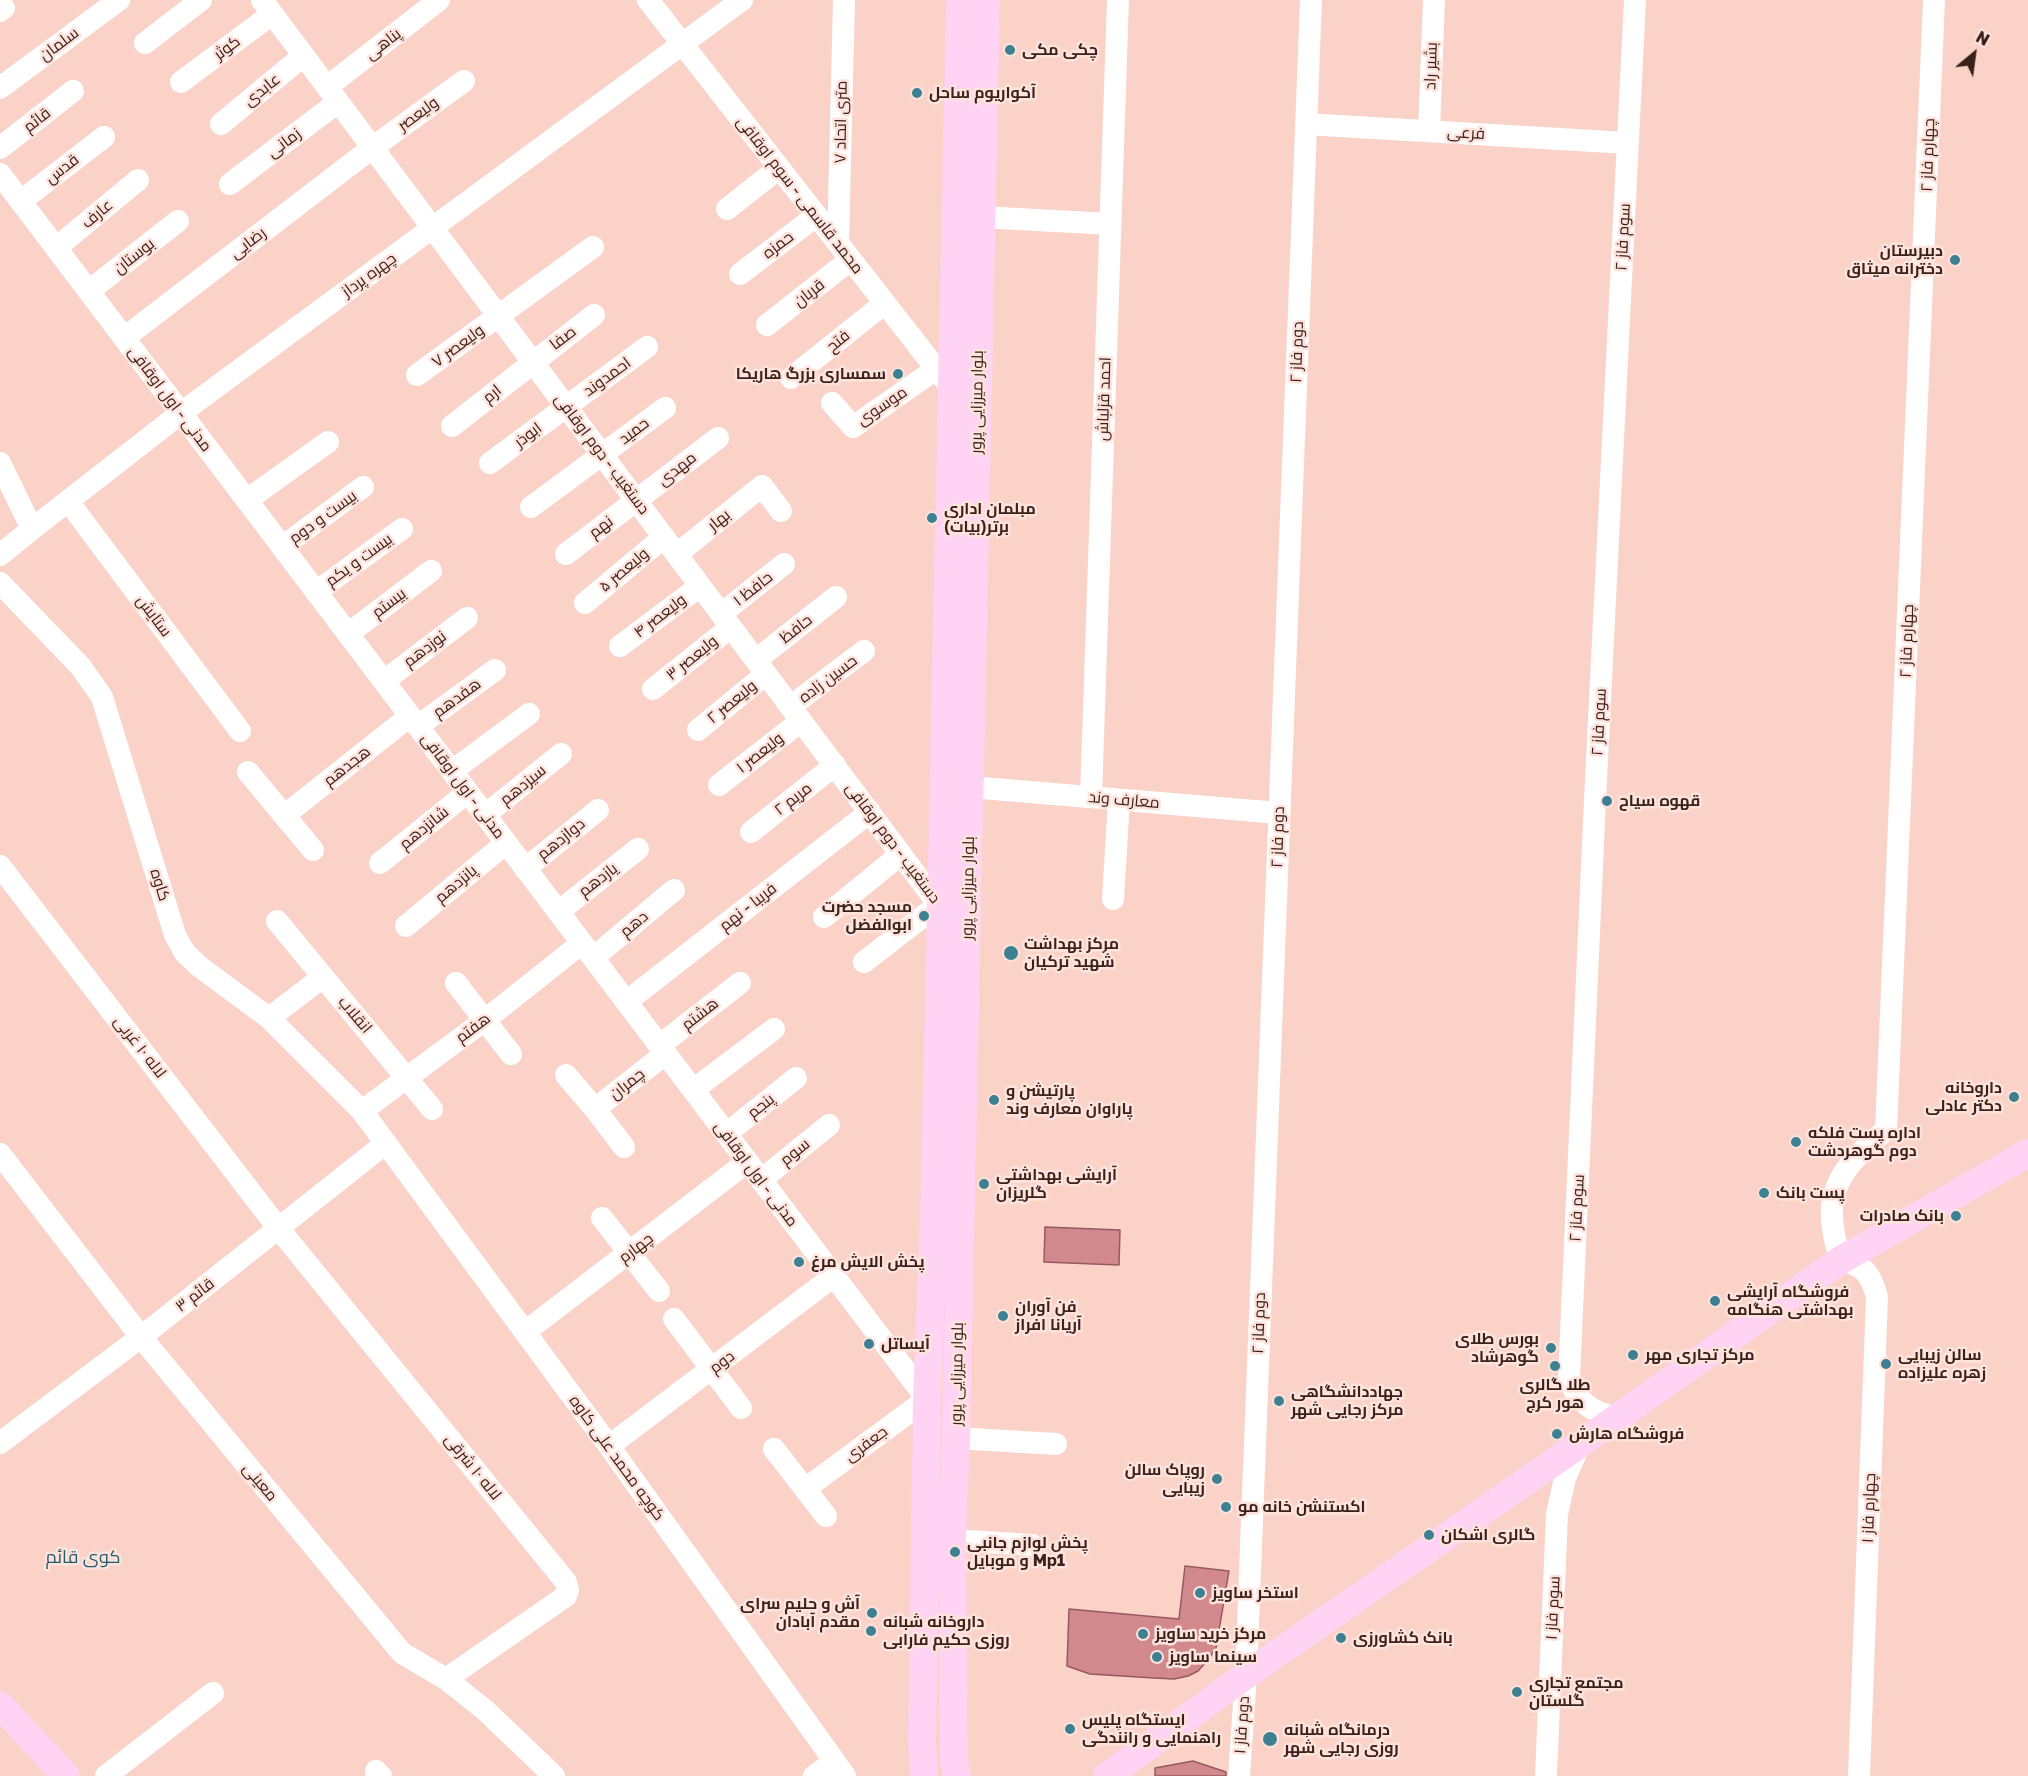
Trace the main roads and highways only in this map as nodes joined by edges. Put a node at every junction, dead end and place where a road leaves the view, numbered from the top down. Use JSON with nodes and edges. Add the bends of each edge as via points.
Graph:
{"nodes":[{"id":1,"x":960,"y":0,"type":"edge"},
{"id":2,"x":986,"y":0,"type":"edge"},
{"id":3,"x":2028,"y":1153,"type":"edge"},
{"id":4,"x":0,"y":1705,"type":"edge"},
{"id":5,"x":66,"y":1776,"type":"edge"},
{"id":6,"x":924,"y":1776,"type":"edge"},
{"id":7,"x":957,"y":1776,"type":"edge"},
{"id":8,"x":1107,"y":1776,"type":"edge"}],
"edges":[{"from":1,"to":6,"type":"main road","name":"بلوار میرزایی پرور","via":[[944,379],[940,906],[927,1399]]},
{"from":2,"to":7,"type":"main road","name":"بلوار میرزایی پرور","via":[[952,1540]]},
{"from":3,"to":8,"type":"main road","via":[[1841,1260]]},
{"from":4,"to":5,"type":"main road"}]}
